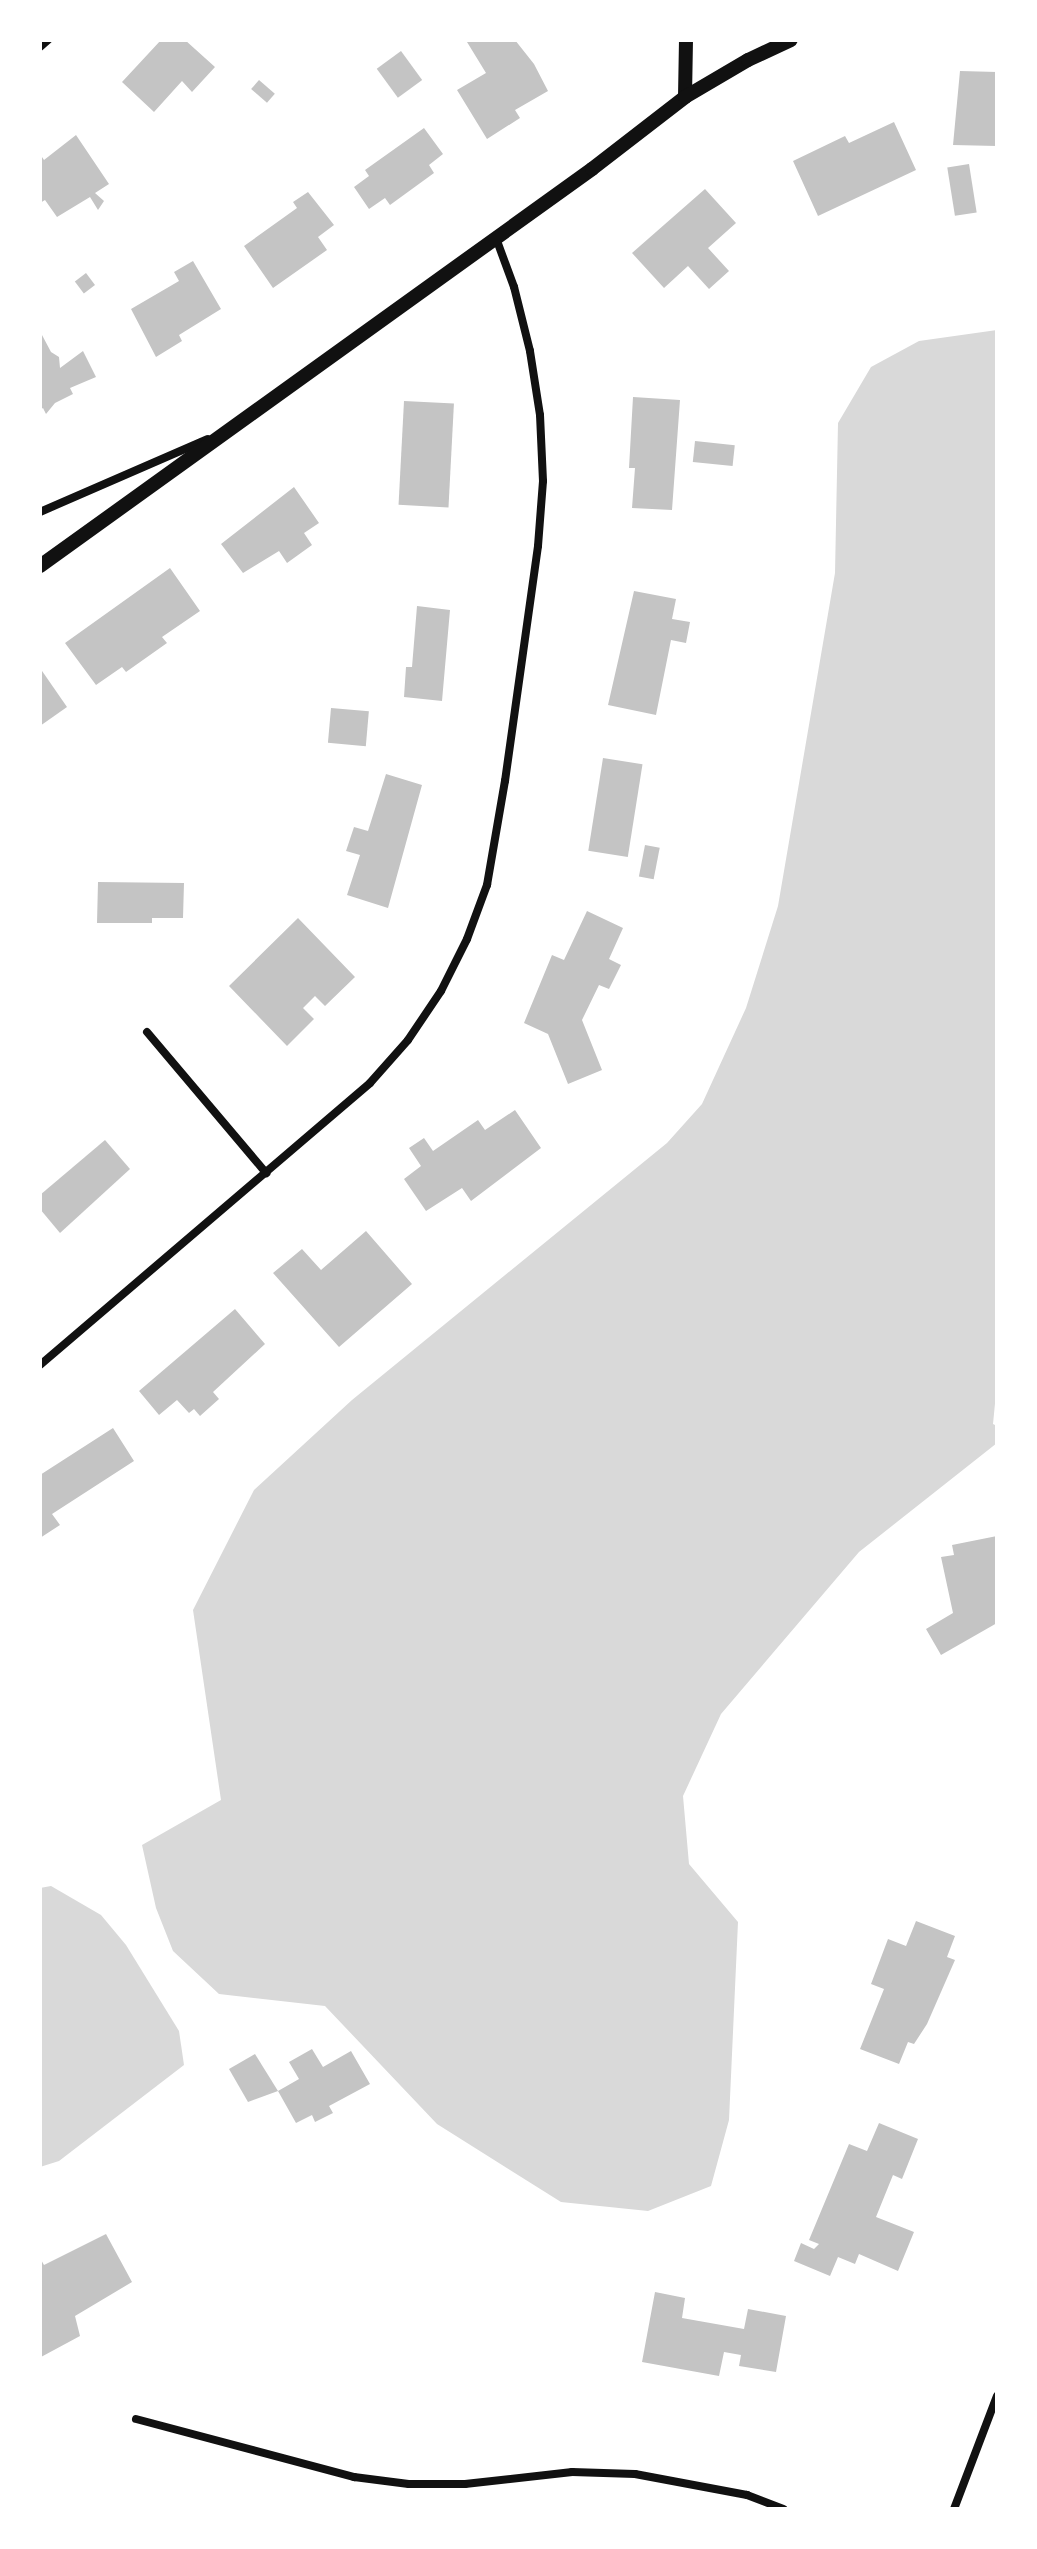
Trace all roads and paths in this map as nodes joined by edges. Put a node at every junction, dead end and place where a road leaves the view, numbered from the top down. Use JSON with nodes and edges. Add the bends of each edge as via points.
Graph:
{"nodes":[{"id":1,"x":48,"y":40,"type":"edge"},
{"id":2,"x":686,"y":40,"type":"edge"},
{"id":3,"x":791,"y":40,"type":"edge"},
{"id":4,"x":40,"y":47,"type":"edge"},
{"id":5,"x":685,"y":97,"type":"junction"},
{"id":6,"x":496,"y":238,"type":"junction"},
{"id":7,"x":231,"y":429,"type":"junction"},
{"id":8,"x":40,"y":512,"type":"edge"},
{"id":9,"x":40,"y":566,"type":"edge"},
{"id":10,"x":147,"y":1032,"type":"dead end"},
{"id":11,"x":266,"y":1173,"type":"junction"},
{"id":12,"x":40,"y":1365,"type":"edge"},
{"id":13,"x":997,"y":2396,"type":"edge"},
{"id":14,"x":136,"y":2419,"type":"dead end"},
{"id":15,"x":783,"y":2509,"type":"edge"},
{"id":16,"x":954,"y":2509,"type":"edge"}],
"edges":[{"from":1,"to":4,"type":"street"},
{"from":2,"to":5,"type":"street"},
{"from":3,"to":5,"type":"street"},
{"from":5,"to":6,"type":"street"},
{"from":6,"to":7,"type":"street"},
{"from":6,"to":11,"type":"street","via":[[530,351],[543,481],[487,885],[441,991],[408,1040],[370,1083]]},
{"from":7,"to":8,"type":"street"},
{"from":7,"to":9,"type":"street"},
{"from":10,"to":11,"type":"street"},
{"from":11,"to":12,"type":"street"},
{"from":13,"to":16,"type":"street"},
{"from":14,"to":15,"type":"street","via":[[354,2477],[465,2484],[572,2472],[635,2474],[747,2495]]}]}
